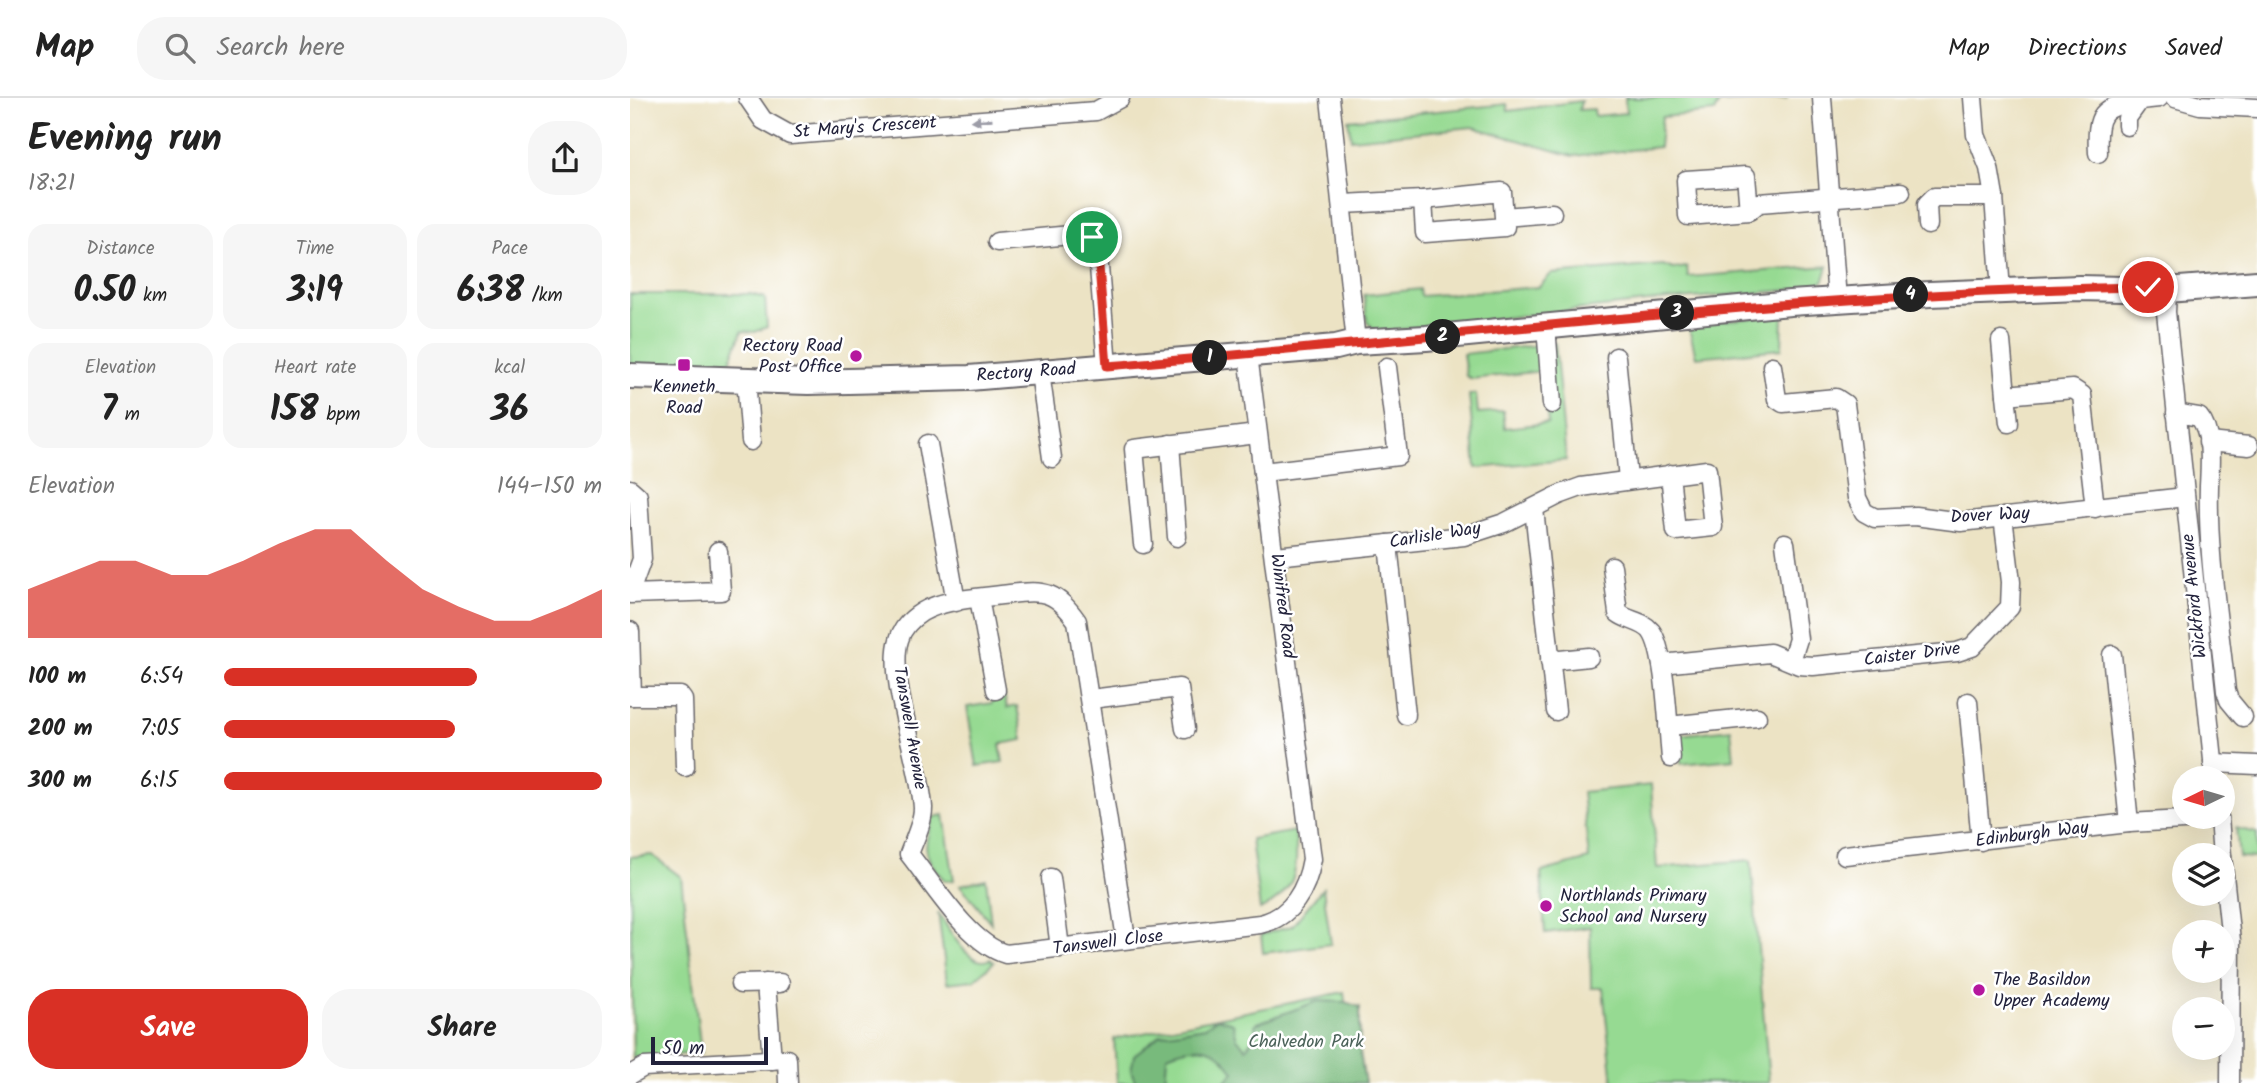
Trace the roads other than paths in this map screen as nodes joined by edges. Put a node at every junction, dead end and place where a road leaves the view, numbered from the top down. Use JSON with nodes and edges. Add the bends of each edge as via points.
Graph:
{"nodes":[{"id":1,"x":748,"y":98,"type":"edge"},
{"id":2,"x":1119,"y":98,"type":"edge"},
{"id":3,"x":1330,"y":98,"type":"edge"},
{"id":4,"x":1822,"y":98,"type":"edge"},
{"id":5,"x":1973,"y":98,"type":"edge"},
{"id":6,"x":2159,"y":98,"type":"edge"},
{"id":7,"x":2175,"y":98,"type":"edge"},
{"id":8,"x":2140,"y":100,"type":"junction"},
{"id":9,"x":2257,"y":108,"type":"edge"},
{"id":10,"x":2127,"y":126,"type":"dead end"},
{"id":11,"x":2098,"y":153,"type":"dead end"},
{"id":12,"x":1900,"y":192,"type":"dead end"},
{"id":13,"x":1994,"y":197,"type":"junction"},
{"id":14,"x":1828,"y":199,"type":"junction"},
{"id":15,"x":1423,"y":200,"type":"junction"},
{"id":16,"x":1343,"y":204,"type":"junction"},
{"id":17,"x":1749,"y":211,"type":"dead end"},
{"id":18,"x":1552,"y":213,"type":"dead end"},
{"id":19,"x":1504,"y":217,"type":"junction"},
{"id":20,"x":1928,"y":225,"type":"dead end"},
{"id":21,"x":997,"y":242,"type":"dead end"},
{"id":22,"x":2256,"y":286,"type":"edge"},
{"id":23,"x":2167,"y":290,"type":"junction"},
{"id":24,"x":2001,"y":291,"type":"junction"},
{"id":25,"x":1837,"y":300,"type":"junction"},
{"id":26,"x":1546,"y":326,"type":"junction"},
{"id":27,"x":2001,"y":341,"type":"dead end"},
{"id":28,"x":1356,"y":342,"type":"junction"},
{"id":29,"x":1248,"y":355,"type":"junction"},
{"id":30,"x":1616,"y":357,"type":"dead end"},
{"id":31,"x":1107,"y":366,"type":"junction"},
{"id":32,"x":1772,"y":366,"type":"dead end"},
{"id":33,"x":1387,"y":367,"type":"dead end"},
{"id":34,"x":1040,"y":373,"type":"junction"},
{"id":35,"x":630,"y":376,"type":"edge"},
{"id":36,"x":746,"y":379,"type":"junction"},
{"id":37,"x":2007,"y":396,"type":"junction"},
{"id":38,"x":1552,"y":404,"type":"dead end"},
{"id":39,"x":2176,"y":413,"type":"junction"},
{"id":40,"x":2009,"y":423,"type":"dead end"},
{"id":41,"x":1257,"y":434,"type":"junction"},
{"id":42,"x":751,"y":441,"type":"dead end"},
{"id":43,"x":2208,"y":442,"type":"junction"},
{"id":44,"x":928,"y":444,"type":"dead end"},
{"id":45,"x":1170,"y":444,"type":"junction"},
{"id":46,"x":2249,"y":446,"type":"dead end"},
{"id":47,"x":1052,"y":458,"type":"dead end"},
{"id":48,"x":1263,"y":472,"type":"junction"},
{"id":49,"x":1670,"y":474,"type":"dead end"},
{"id":50,"x":1628,"y":479,"type":"junction"},
{"id":51,"x":630,"y":489,"type":"edge"},
{"id":52,"x":2185,"y":497,"type":"junction"},
{"id":53,"x":2095,"y":508,"type":"junction"},
{"id":54,"x":1534,"y":509,"type":"junction"},
{"id":55,"x":2003,"y":517,"type":"junction"},
{"id":56,"x":1177,"y":537,"type":"dead end"},
{"id":57,"x":1786,"y":543,"type":"dead end"},
{"id":58,"x":1143,"y":544,"type":"dead end"},
{"id":59,"x":1388,"y":544,"type":"junction"},
{"id":60,"x":718,"y":551,"type":"dead end"},
{"id":61,"x":1276,"y":556,"type":"junction"},
{"id":62,"x":1612,"y":565,"type":"dead end"},
{"id":63,"x":630,"y":593,"type":"edge"},
{"id":64,"x":979,"y":598,"type":"junction"},
{"id":65,"x":956,"y":602,"type":"junction"},
{"id":66,"x":630,"y":631,"type":"edge"},
{"id":67,"x":2112,"y":655,"type":"dead end"},
{"id":68,"x":1589,"y":657,"type":"dead end"},
{"id":69,"x":1550,"y":661,"type":"junction"},
{"id":70,"x":1791,"y":662,"type":"junction"},
{"id":71,"x":1662,"y":664,"type":"junction"},
{"id":72,"x":996,"y":690,"type":"dead end"},
{"id":73,"x":631,"y":696,"type":"edge"},
{"id":74,"x":1091,"y":699,"type":"junction"},
{"id":75,"x":1968,"y":702,"type":"dead end"},
{"id":76,"x":1556,"y":711,"type":"dead end"},
{"id":77,"x":1406,"y":715,"type":"dead end"},
{"id":78,"x":1757,"y":717,"type":"dead end"},
{"id":79,"x":2243,"y":717,"type":"dead end"},
{"id":80,"x":1668,"y":726,"type":"junction"},
{"id":81,"x":1185,"y":729,"type":"dead end"},
{"id":82,"x":1671,"y":758,"type":"dead end"},
{"id":83,"x":2257,"y":765,"type":"edge"},
{"id":84,"x":2213,"y":766,"type":"edge"},
{"id":85,"x":685,"y":768,"type":"dead end"},
{"id":86,"x":2235,"y":768,"type":"edge"},
{"id":87,"x":2172,"y":821,"type":"edge"},
{"id":88,"x":2129,"y":823,"type":"junction"},
{"id":89,"x":1981,"y":841,"type":"junction"},
{"id":90,"x":909,"y":854,"type":"joint"},
{"id":91,"x":1845,"y":855,"type":"dead end"},
{"id":92,"x":1312,"y":859,"type":"joint"},
{"id":93,"x":1051,"y":878,"type":"dead end"},
{"id":94,"x":2227,"y":906,"type":"edge"},
{"id":95,"x":1126,"y":939,"type":"junction"},
{"id":96,"x":1060,"y":948,"type":"junction"},
{"id":97,"x":740,"y":984,"type":"dead end"},
{"id":98,"x":772,"y":1060,"type":"junction"},
{"id":99,"x":630,"y":1075,"type":"edge"},
{"id":100,"x":788,"y":1083,"type":"edge"},
{"id":101,"x":2230,"y":1083,"type":"edge"}],
"edges":[{"from":2,"to":1,"type":"street","name":"St Mary's Crescent","one_way":true,"via":[[1096,111],[790,135],[763,120]]},
{"from":3,"to":16,"type":"street"},
{"from":4,"to":14,"type":"street"},
{"from":5,"to":13,"type":"street","via":[[1976,135]]},
{"from":6,"to":8,"type":"street"},
{"from":7,"to":9,"type":"street","via":[[2200,105]]},
{"from":8,"to":10,"type":"street","via":[[2127,118]]},
{"from":8,"to":11,"type":"street","via":[[2112,105],[2101,114],[2096,127]]},
{"from":12,"to":14,"type":"street"},
{"from":13,"to":20,"type":"street","via":[[1934,197],[1927,204]]},
{"from":13,"to":24,"type":"street"},
{"from":14,"to":17,"type":"street","via":[[1759,203]]},
{"from":14,"to":25,"type":"street"},
{"from":15,"to":16,"type":"street"},
{"from":15,"to":19,"type":"street","via":[[1502,192]]},
{"from":15,"to":19,"type":"street","via":[[1425,233],[1504,227]]},
{"from":16,"to":28,"type":"street"},
{"from":18,"to":19,"type":"street"},
{"from":21,"to":31,"type":"street","via":[[1082,234],[1097,242]]},
{"from":22,"to":23,"type":"street","name":"Rectory Road"},
{"from":23,"to":24,"type":"street","name":"Rectory Road"},
{"from":23,"to":39,"type":"street","name":"Wickford Avenue"},
{"from":24,"to":25,"type":"street","name":"Rectory Road"},
{"from":25,"to":26,"type":"street","name":"Rectory Road"},
{"from":26,"to":28,"type":"street","name":"Rectory Road"},
{"from":26,"to":38,"type":"street"},
{"from":27,"to":37,"type":"street"},
{"from":28,"to":29,"type":"street","name":"Rectory Road"},
{"from":29,"to":31,"type":"street","name":"Rectory Road"},
{"from":29,"to":41,"type":"street","name":"Winifred Road"},
{"from":30,"to":50,"type":"street"},
{"from":31,"to":34,"type":"street","name":"Rectory Road"},
{"from":32,"to":55,"type":"street","name":"Dover Way","via":[[1777,399],[1783,403],[1836,398],[1845,404],[1855,489],[1859,505],[1869,516],[1961,522]]},
{"from":33,"to":48,"type":"street","via":[[1398,456]]},
{"from":34,"to":36,"type":"street","name":"Rectory Road","via":[[888,381]]},
{"from":34,"to":47,"type":"street"},
{"from":35,"to":36,"type":"street","name":"Rectory Road"},
{"from":36,"to":42,"type":"street"},
{"from":37,"to":40,"type":"street"},
{"from":37,"to":53,"type":"street","via":[[2078,391],[2083,401]]},
{"from":39,"to":43,"type":"street","via":[[2199,417]]},
{"from":39,"to":52,"type":"street","name":"Wickford Avenue"},
{"from":41,"to":45,"type":"street"},
{"from":41,"to":48,"type":"street","name":"Winifred Road"},
{"from":43,"to":46,"type":"street"},
{"from":43,"to":79,"type":"street","name":"Wickford Avenue","via":[[2209,526],[2226,691]]},
{"from":44,"to":65,"type":"street"},
{"from":45,"to":56,"type":"street"},
{"from":45,"to":58,"type":"street","via":[[1134,449]]},
{"from":48,"to":61,"type":"street","name":"Winifred Road"},
{"from":49,"to":50,"type":"street","name":"Carlisle Way"},
{"from":50,"to":54,"type":"street","name":"Carlisle Way","via":[[1570,490]]},
{"from":51,"to":63,"type":"street","via":[[638,496],[642,559]]},
{"from":52,"to":53,"type":"street","name":"Dover Way"},
{"from":52,"to":84,"type":"street","name":"Wickford Avenue"},
{"from":53,"to":55,"type":"street","name":"Dover Way"},
{"from":54,"to":59,"type":"street","name":"Carlisle Way","via":[[1464,536]]},
{"from":54,"to":69,"type":"street"},
{"from":55,"to":70,"type":"street","name":"Caister Drive","via":[[2010,607],[1972,647],[1813,666]]},
{"from":57,"to":70,"type":"street","via":[[1798,639]]},
{"from":59,"to":61,"type":"street","name":"Carlisle Way"},
{"from":59,"to":77,"type":"street"},
{"from":60,"to":63,"type":"street","via":[[721,591]]},
{"from":61,"to":92,"type":"street","name":"Winifred Road"},
{"from":62,"to":71,"type":"street","via":[[1618,613],[1650,629]]},
{"from":64,"to":65,"type":"street","name":"Tanswell Avenue"},
{"from":64,"to":72,"type":"street"},
{"from":64,"to":74,"type":"street","name":"Tanswell Avenue","via":[[1027,591],[1049,593],[1062,600],[1077,621]]},
{"from":65,"to":90,"type":"street","name":"Tanswell Avenue","via":[[920,613],[898,642],[898,670],[923,810]]},
{"from":66,"to":73,"type":"street"},
{"from":67,"to":88,"type":"street"},
{"from":68,"to":69,"type":"street"},
{"from":69,"to":76,"type":"street"},
{"from":70,"to":71,"type":"street","name":"Caister Drive","via":[[1770,653]]},
{"from":71,"to":80,"type":"street"},
{"from":73,"to":85,"type":"street","via":[[680,696]]},
{"from":74,"to":81,"type":"street","via":[[1179,688]]},
{"from":74,"to":95,"type":"street"},
{"from":75,"to":89,"type":"street"},
{"from":78,"to":80,"type":"street"},
{"from":80,"to":82,"type":"street"},
{"from":83,"to":86,"type":"street"},
{"from":87,"to":88,"type":"street","name":"Edinburgh Way"},
{"from":88,"to":89,"type":"street","name":"Edinburgh Way"},
{"from":89,"to":91,"type":"street","name":"Edinburgh Way"},
{"from":90,"to":96,"type":"street","name":"Tanswell Close","via":[[970,930],[996,952]]},
{"from":92,"to":95,"type":"street","name":"Tanswell Close","via":[[1300,896],[1269,922]]},
{"from":93,"to":96,"type":"street"},
{"from":94,"to":101,"type":"street"},
{"from":95,"to":96,"type":"street","name":"Tanswell Close"},
{"from":97,"to":98,"type":"street","via":[[773,983]]},
{"from":98,"to":99,"type":"street","via":[[644,1067]]},
{"from":98,"to":100,"type":"street","via":[[787,1059]]}]}
